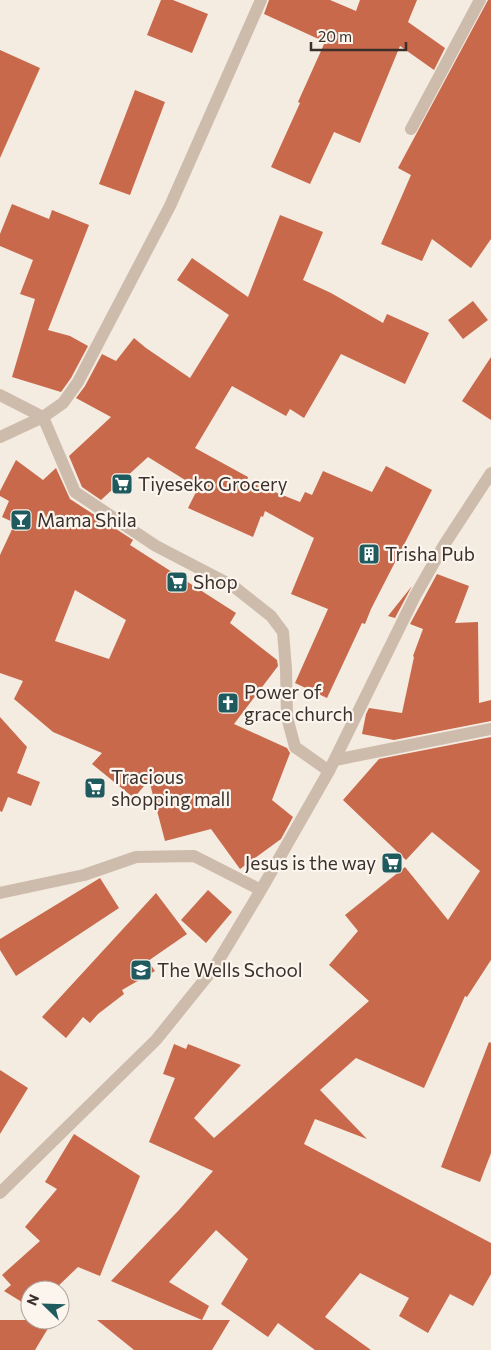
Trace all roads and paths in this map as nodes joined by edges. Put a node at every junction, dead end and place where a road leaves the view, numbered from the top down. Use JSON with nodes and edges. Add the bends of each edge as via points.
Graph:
{"nodes":[{"id":1,"x":260,"y":0,"type":"edge"},
{"id":2,"x":480,"y":0,"type":"edge"},
{"id":3,"x":411,"y":129,"type":"dead end"},
{"id":4,"x":0,"y":395,"type":"edge"},
{"id":5,"x":43,"y":417,"type":"junction"},
{"id":6,"x":0,"y":437,"type":"edge"},
{"id":7,"x":491,"y":473,"type":"edge"},
{"id":8,"x":491,"y":729,"type":"edge"},
{"id":9,"x":332,"y":765,"type":"junction"},
{"id":10,"x":261,"y":890,"type":"junction"},
{"id":11,"x":0,"y":893,"type":"edge"},
{"id":12,"x":0,"y":1193,"type":"edge"}],
"edges":[{"from":1,"to":5,"type":"street","via":[[170,206],[78,382],[63,403]]},
{"from":2,"to":3,"type":"street"},
{"from":4,"to":5,"type":"street"},
{"from":5,"to":6,"type":"street"},
{"from":5,"to":9,"type":"street","via":[[75,492],[156,546],[233,586],[272,616],[283,632],[287,717],[295,746]]},
{"from":7,"to":9,"type":"street","via":[[415,596]]},
{"from":8,"to":9,"type":"street"},
{"from":9,"to":10,"type":"street"},
{"from":10,"to":11,"type":"street","via":[[194,856],[146,856],[84,875]]},
{"from":10,"to":12,"type":"street","via":[[214,968],[156,1040]]}]}
